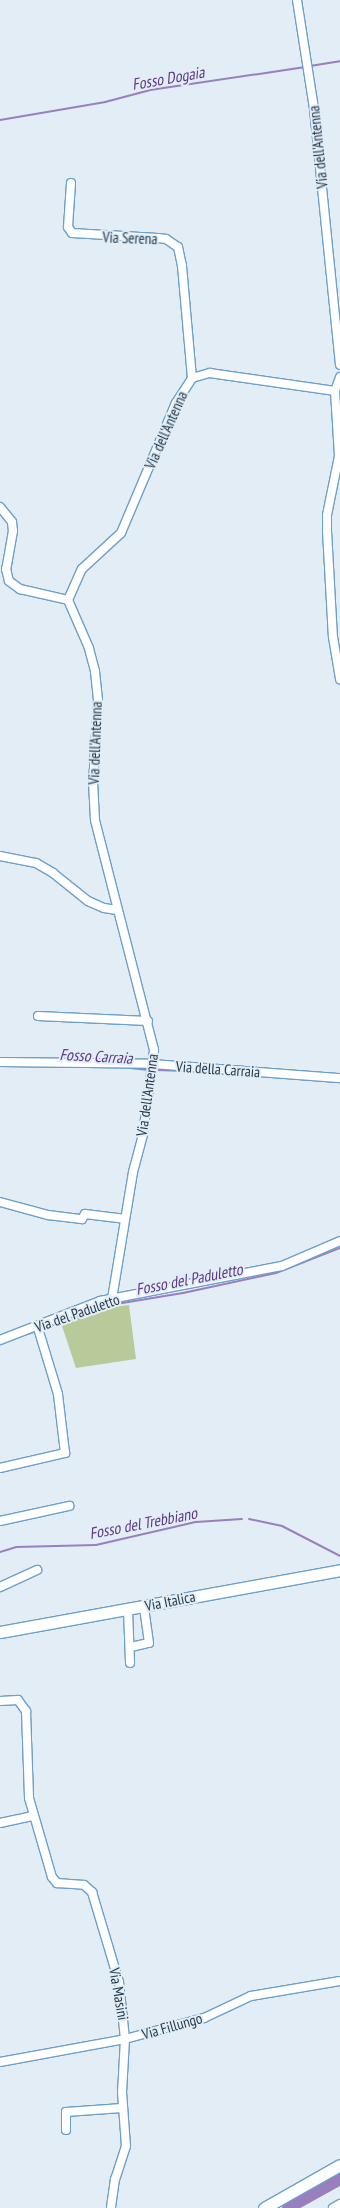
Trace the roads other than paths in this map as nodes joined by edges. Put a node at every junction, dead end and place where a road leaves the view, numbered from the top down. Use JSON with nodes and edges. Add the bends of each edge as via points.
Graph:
{"nodes":[{"id":1,"x":297,"y":0,"type":"edge"},
{"id":2,"x":71,"y":183,"type":"dead end"},
{"id":3,"x":340,"y":365,"type":"edge"},
{"id":4,"x":340,"y":377,"type":"edge"},
{"id":5,"x":192,"y":378,"type":"junction"},
{"id":6,"x":335,"y":391,"type":"junction"},
{"id":7,"x":339,"y":457,"type":"edge"},
{"id":8,"x":0,"y":507,"type":"edge"},
{"id":9,"x":68,"y":600,"type":"junction"},
{"id":10,"x":340,"y":680,"type":"edge"},
{"id":11,"x":0,"y":856,"type":"edge"},
{"id":12,"x":118,"y":910,"type":"junction"},
{"id":13,"x":38,"y":1016,"type":"dead end"},
{"id":14,"x":148,"y":1021,"type":"junction"},
{"id":15,"x":0,"y":1062,"type":"edge"},
{"id":16,"x":153,"y":1064,"type":"junction"},
{"id":17,"x":340,"y":1078,"type":"edge"},
{"id":18,"x":0,"y":1202,"type":"edge"},
{"id":19,"x":124,"y":1219,"type":"junction"},
{"id":20,"x":340,"y":1241,"type":"edge"},
{"id":21,"x":112,"y":1298,"type":"junction"},
{"id":22,"x":37,"y":1326,"type":"junction"},
{"id":23,"x":0,"y":1340,"type":"edge"},
{"id":24,"x":0,"y":1468,"type":"edge"},
{"id":25,"x":69,"y":1506,"type":"dead end"},
{"id":26,"x":0,"y":1521,"type":"edge"},
{"id":27,"x":37,"y":1570,"type":"dead end"},
{"id":28,"x":340,"y":1570,"type":"edge"},
{"id":29,"x":0,"y":1587,"type":"edge"},
{"id":30,"x":144,"y":1606,"type":"junction"},
{"id":31,"x":128,"y":1610,"type":"junction"},
{"id":32,"x":0,"y":1632,"type":"edge"},
{"id":33,"x":130,"y":1647,"type":"junction"},
{"id":34,"x":130,"y":1663,"type":"dead end"},
{"id":35,"x":0,"y":1701,"type":"edge"},
{"id":36,"x":33,"y":1816,"type":"junction"},
{"id":37,"x":0,"y":1823,"type":"edge"},
{"id":38,"x":340,"y":1981,"type":"edge"},
{"id":39,"x":126,"y":2039,"type":"junction"},
{"id":40,"x":0,"y":2062,"type":"edge"},
{"id":41,"x":122,"y":2108,"type":"junction"},
{"id":42,"x":66,"y":2130,"type":"dead end"},
{"id":43,"x":340,"y":2165,"type":"edge"},
{"id":44,"x":340,"y":2204,"type":"edge"},
{"id":45,"x":110,"y":2208,"type":"edge"},
{"id":46,"x":264,"y":2208,"type":"edge"},
{"id":47,"x":333,"y":2208,"type":"edge"}],
"edges":[{"from":1,"to":3,"type":"street","name":"Via dell'Antenna","via":[[314,109]]},
{"from":2,"to":5,"type":"street","name":"Via Serena","via":[[68,227],[72,233],[166,239],[178,247]]},
{"from":4,"to":6,"type":"street"},
{"from":5,"to":6,"type":"street","name":"Via dell'Antenna","via":[[210,373]]},
{"from":5,"to":9,"type":"street","name":"Via dell'Antenna","via":[[176,403],[121,532],[82,569]]},
{"from":6,"to":7,"type":"street"},
{"from":7,"to":10,"type":"street","via":[[327,515],[327,531],[333,637]]},
{"from":8,"to":9,"type":"street","via":[[12,522],[13,531],[6,577],[20,589]]},
{"from":9,"to":12,"type":"street","name":"Via dell'Antenna","via":[[89,648],[95,672],[98,700],[93,784],[94,820]]},
{"from":11,"to":12,"type":"street","via":[[36,863],[53,872],[88,901],[104,908]]},
{"from":12,"to":14,"type":"street","name":"Via dell'Antenna"},
{"from":13,"to":14,"type":"street"},
{"from":14,"to":16,"type":"street","name":"Via dell'Antenna","via":[[154,1050]]},
{"from":15,"to":16,"type":"street","name":"Via della Carraia"},
{"from":16,"to":17,"type":"street","name":"Via della Carraia"},
{"from":16,"to":19,"type":"street","name":"Via dell'Antenna","via":[[143,1134]]},
{"from":18,"to":19,"type":"street","via":[[48,1215],[82,1219],[85,1214]]},
{"from":19,"to":21,"type":"street","name":"Via dell'Antenna"},
{"from":20,"to":21,"type":"street","name":"Via del Paduletto","via":[[282,1266]]},
{"from":21,"to":22,"type":"street","name":"Via del Paduletto"},
{"from":22,"to":23,"type":"street","name":"Via del Paduletto"},
{"from":22,"to":24,"type":"street","via":[[58,1394],[65,1453]]},
{"from":25,"to":26,"type":"street"},
{"from":27,"to":29,"type":"street"},
{"from":28,"to":30,"type":"main road","name":"Via Italica"},
{"from":30,"to":31,"type":"main road","name":"Via Italica"},
{"from":30,"to":33,"type":"street","via":[[149,1644]]},
{"from":31,"to":32,"type":"main road","name":"Via Italica"},
{"from":31,"to":33,"type":"street"},
{"from":33,"to":34,"type":"street"},
{"from":35,"to":36,"type":"street","name":"Via Masini","via":[[18,1700],[26,1711],[29,1798]]},
{"from":36,"to":37,"type":"street"},
{"from":36,"to":39,"type":"street","name":"Via Masini","via":[[54,1881],[62,1885],[84,1884],[92,1892],[119,1982]]},
{"from":38,"to":39,"type":"street","name":"Via Fillungo","via":[[251,1996],[199,2019]]},
{"from":39,"to":40,"type":"street","name":"Via Fillungo"},
{"from":39,"to":41,"type":"street","name":"Via Masini"},
{"from":41,"to":42,"type":"street","via":[[66,2112]]},
{"from":41,"to":45,"type":"street","name":"Via Masini","via":[[126,2146],[115,2179]]},
{"from":43,"to":46,"type":"main road"},
{"from":44,"to":47,"type":"street"}]}
